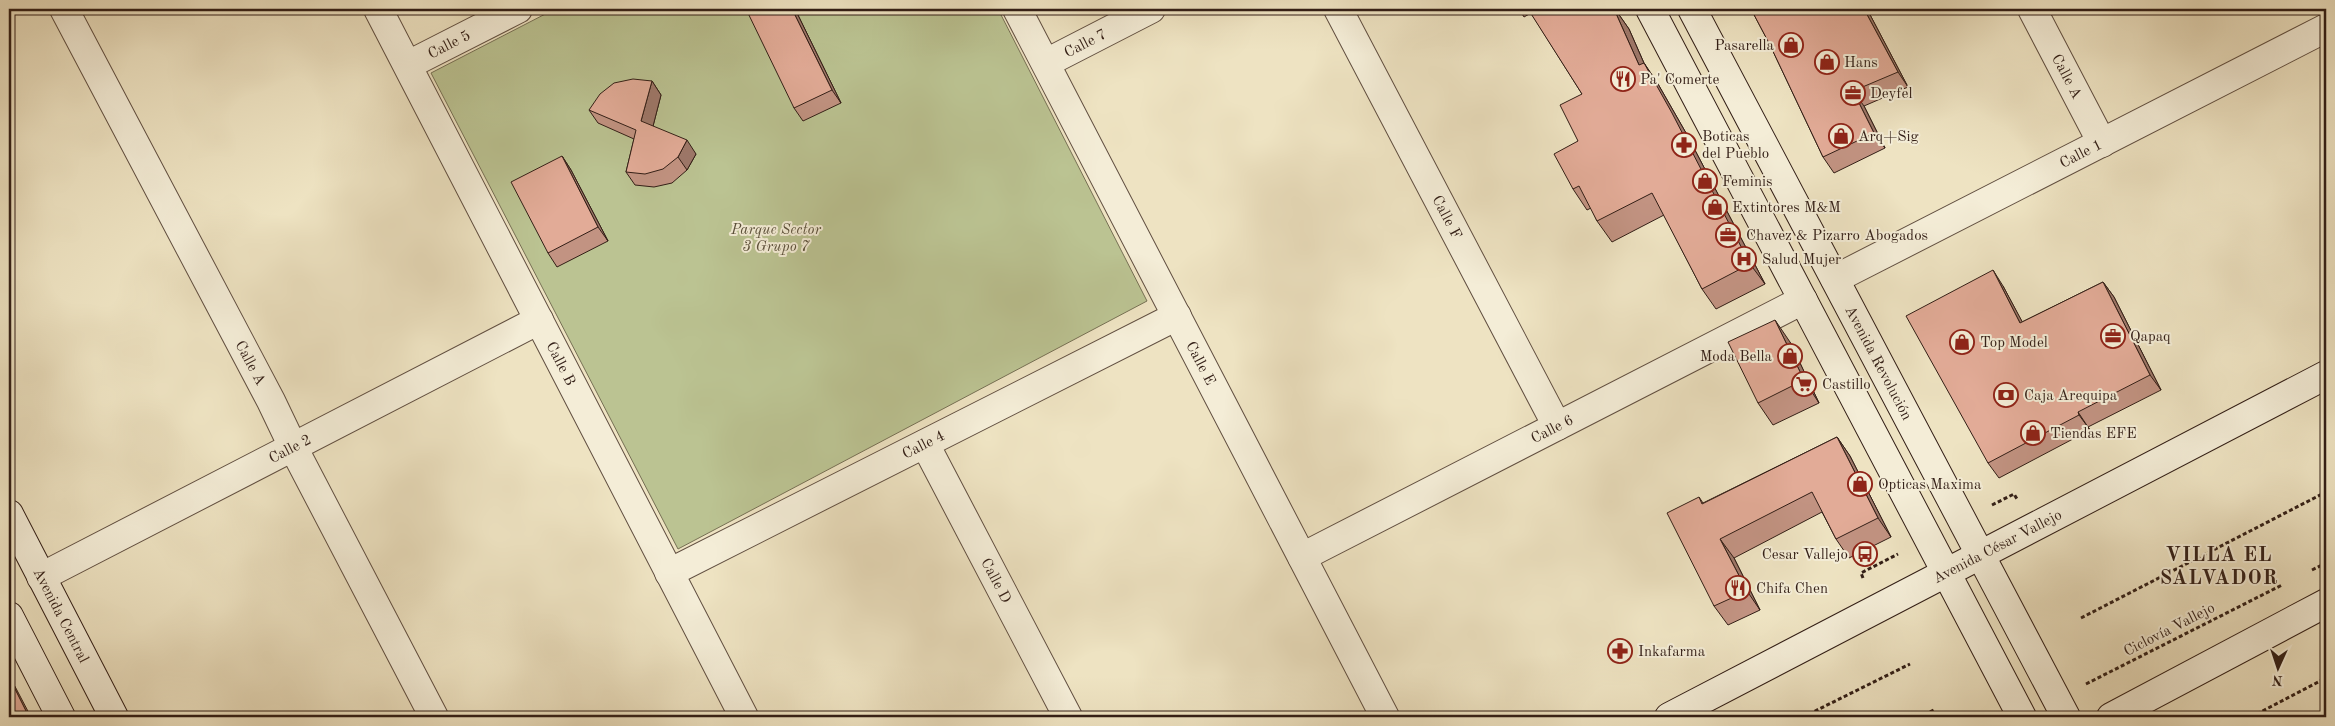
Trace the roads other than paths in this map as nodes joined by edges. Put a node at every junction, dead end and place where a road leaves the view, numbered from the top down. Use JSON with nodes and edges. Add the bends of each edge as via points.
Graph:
{"nodes":[{"id":1,"x":64,"y":9,"type":"edge"},
{"id":2,"x":378,"y":9,"type":"edge"},
{"id":3,"x":518,"y":9,"type":"edge"},
{"id":4,"x":1018,"y":9,"type":"edge"},
{"id":5,"x":1151,"y":9,"type":"edge"},
{"id":6,"x":1338,"y":9,"type":"edge"},
{"id":7,"x":1650,"y":9,"type":"edge"},
{"id":8,"x":1692,"y":9,"type":"edge"},
{"id":9,"x":2032,"y":9,"type":"edge"},
{"id":10,"x":2326,"y":28,"type":"edge"},
{"id":11,"x":1046,"y":63,"type":"junction"},
{"id":12,"x":408,"y":65,"type":"junction"},
{"id":13,"x":2102,"y":143,"type":"junction"},
{"id":14,"x":1835,"y":279,"type":"junction"},
{"id":15,"x":1803,"y":300,"type":"junction"},
{"id":16,"x":1177,"y":316,"type":"junction"},
{"id":17,"x":539,"y":320,"type":"junction"},
{"id":18,"x":2326,"y":375,"type":"edge"},
{"id":19,"x":1557,"y":426,"type":"junction"},
{"id":20,"x":925,"y":444,"type":"junction"},
{"id":21,"x":293,"y":447,"type":"junction"},
{"id":22,"x":9,"y":514,"type":"edge"},
{"id":23,"x":1981,"y":555,"type":"junction"},
{"id":24,"x":1302,"y":557,"type":"junction"},
{"id":25,"x":669,"y":573,"type":"junction"},
{"id":26,"x":1945,"y":574,"type":"junction"},
{"id":27,"x":41,"y":576,"type":"junction"},
{"id":28,"x":2326,"y":602,"type":"edge"},
{"id":29,"x":9,"y":616,"type":"edge"},
{"id":30,"x":2061,"y":708,"type":"edge"},
{"id":31,"x":61,"y":717,"type":"edge"},
{"id":32,"x":114,"y":717,"type":"edge"},
{"id":33,"x":434,"y":717,"type":"edge"},
{"id":34,"x":744,"y":717,"type":"edge"},
{"id":35,"x":1068,"y":717,"type":"edge"},
{"id":36,"x":1385,"y":717,"type":"edge"},
{"id":37,"x":1669,"y":717,"type":"edge"},
{"id":38,"x":2022,"y":717,"type":"edge"},
{"id":39,"x":2111,"y":717,"type":"edge"}],
"edges":[{"from":1,"to":21,"type":"street","name":"Calle A"},
{"from":2,"to":12,"type":"street","name":"Calle B"},
{"from":3,"to":12,"type":"street","name":"Calle 5"},
{"from":4,"to":11,"type":"street","name":"Calle E"},
{"from":5,"to":11,"type":"street","name":"Calle 7"},
{"from":6,"to":19,"type":"street","name":"Calle F"},
{"from":7,"to":15,"type":"street"},
{"from":8,"to":14,"type":"street","name":"Avenida Revolución"},
{"from":9,"to":13,"type":"street","name":"Calle A"},
{"from":10,"to":13,"type":"street","name":"Calle 1"},
{"from":11,"to":16,"type":"street","name":"Calle E"},
{"from":12,"to":17,"type":"street","name":"Calle B"},
{"from":13,"to":14,"type":"street","name":"Calle 1"},
{"from":14,"to":23,"type":"street","name":"Avenida Revolución"},
{"from":15,"to":19,"type":"street","name":"Calle 6"},
{"from":15,"to":26,"type":"street"},
{"from":16,"to":20,"type":"street","name":"Calle 4"},
{"from":16,"to":24,"type":"street","name":"Calle E"},
{"from":17,"to":21,"type":"street","name":"Calle 2"},
{"from":17,"to":25,"type":"street","name":"Calle B"},
{"from":18,"to":23,"type":"street","name":"Avenida César Vallejo"},
{"from":19,"to":24,"type":"street","name":"Calle 6"},
{"from":20,"to":25,"type":"street","name":"Calle 4"},
{"from":20,"to":35,"type":"street","name":"Calle D"},
{"from":21,"to":27,"type":"street","name":"Calle 2"},
{"from":21,"to":33,"type":"street","name":"Calle A"},
{"from":22,"to":27,"type":"street","name":"Avenida Central"},
{"from":23,"to":26,"type":"street","name":"Avenida César Vallejo"},
{"from":23,"to":30,"type":"street","name":"Avenida Revolución"},
{"from":24,"to":36,"type":"street","name":"Calle E"},
{"from":25,"to":34,"type":"street","name":"Calle B"},
{"from":26,"to":37,"type":"street","name":"Avenida César Vallejo"},
{"from":26,"to":38,"type":"street"},
{"from":27,"to":32,"type":"street","name":"Avenida Central"},
{"from":28,"to":39,"type":"street"},
{"from":29,"to":31,"type":"street"}]}
